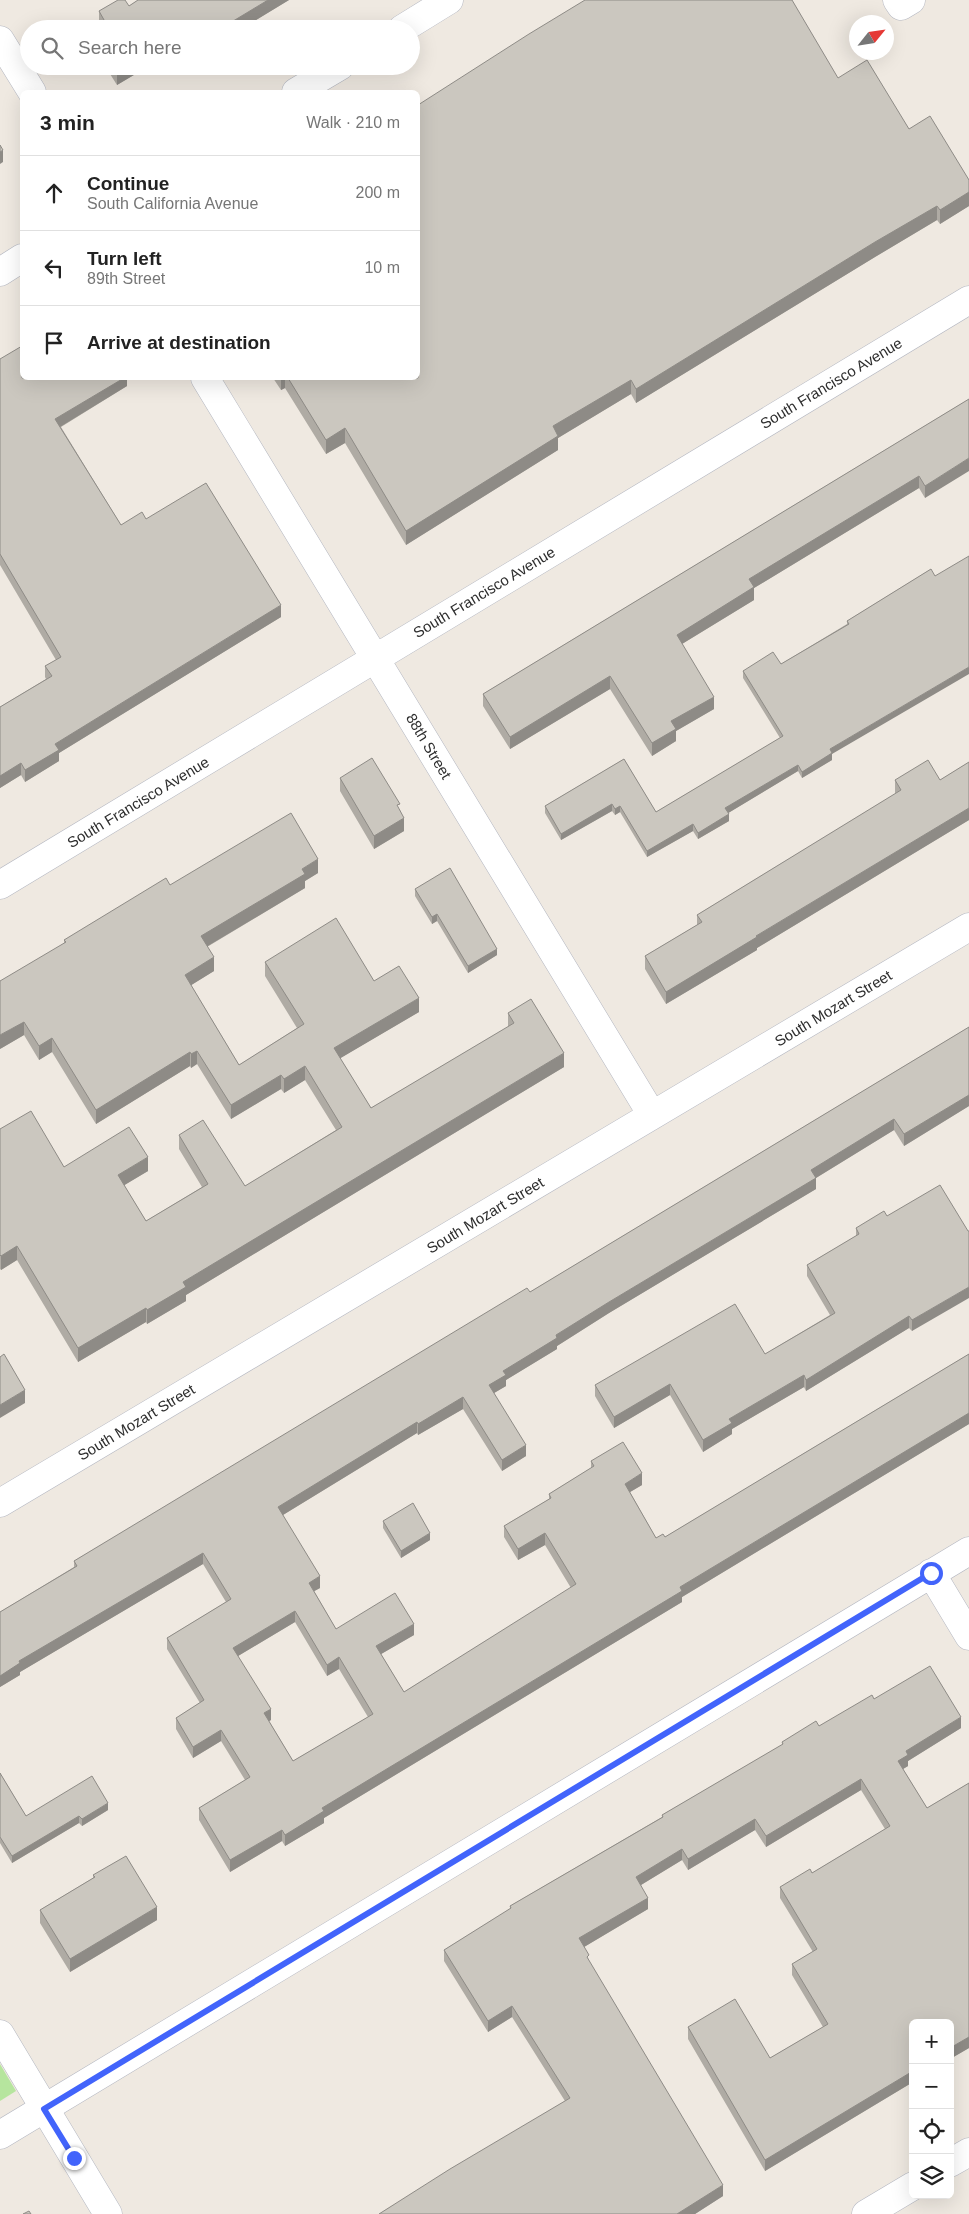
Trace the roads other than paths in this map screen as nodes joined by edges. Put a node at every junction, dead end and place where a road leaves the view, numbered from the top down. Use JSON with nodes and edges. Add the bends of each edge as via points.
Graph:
{"nodes":[{"id":1,"x":449,"y":0,"type":"edge"},
{"id":2,"x":898,"y":0,"type":"edge"},
{"id":3,"x":911,"y":0,"type":"edge"},
{"id":4,"x":417,"y":20,"type":"edge"},
{"id":5,"x":0,"y":40,"type":"edge"},
{"id":6,"x":20,"y":72,"type":"edge"},
{"id":7,"x":22,"y":75,"type":"edge"},
{"id":8,"x":325,"y":75,"type":"edge"},
{"id":9,"x":31,"y":90,"type":"edge"},
{"id":10,"x":299,"y":90,"type":"edge"},
{"id":11,"x":20,"y":259,"type":"edge"},
{"id":12,"x":0,"y":272,"type":"edge"},
{"id":13,"x":969,"y":300,"type":"edge"},
{"id":14,"x":206,"y":380,"type":"edge"},
{"id":15,"x":375,"y":658,"type":"junction"},
{"id":16,"x":0,"y":885,"type":"edge"},
{"id":17,"x":969,"y":927,"type":"edge"},
{"id":18,"x":652,"y":1115,"type":"junction"},
{"id":19,"x":0,"y":1503,"type":"edge"},
{"id":20,"x":969,"y":1551,"type":"edge"},
{"id":21,"x":931,"y":1573,"type":"junction"},
{"id":22,"x":969,"y":1636,"type":"edge"},
{"id":23,"x":0,"y":2034,"type":"edge"},
{"id":24,"x":44,"y":2109,"type":"junction"},
{"id":25,"x":0,"y":2135,"type":"edge"},
{"id":26,"x":969,"y":2152,"type":"edge"},
{"id":27,"x":954,"y":2161,"type":"edge"},
{"id":28,"x":909,"y":2188,"type":"edge"},
{"id":29,"x":108,"y":2214,"type":"edge"},
{"id":30,"x":866,"y":2214,"type":"edge"}],
"edges":[{"from":1,"to":4,"type":"street"},
{"from":2,"to":3,"type":"street","via":[[901,6]]},
{"from":5,"to":6,"type":"street"},
{"from":7,"to":9,"type":"street"},
{"from":8,"to":10,"type":"street"},
{"from":11,"to":12,"type":"street"},
{"from":13,"to":15,"type":"street","name":"South Francisco Avenue"},
{"from":14,"to":15,"type":"street","name":"88th Street"},
{"from":15,"to":16,"type":"street","name":"South Francisco Avenue"},
{"from":15,"to":18,"type":"street","name":"88th Street"},
{"from":17,"to":18,"type":"street","name":"South Mozart Street"},
{"from":18,"to":19,"type":"street","name":"South Mozart Street"},
{"from":20,"to":21,"type":"street"},
{"from":21,"to":22,"type":"street"},
{"from":21,"to":24,"type":"street"},
{"from":23,"to":24,"type":"street"},
{"from":24,"to":25,"type":"street"},
{"from":24,"to":29,"type":"street"},
{"from":26,"to":27,"type":"street"},
{"from":28,"to":30,"type":"street"}]}
